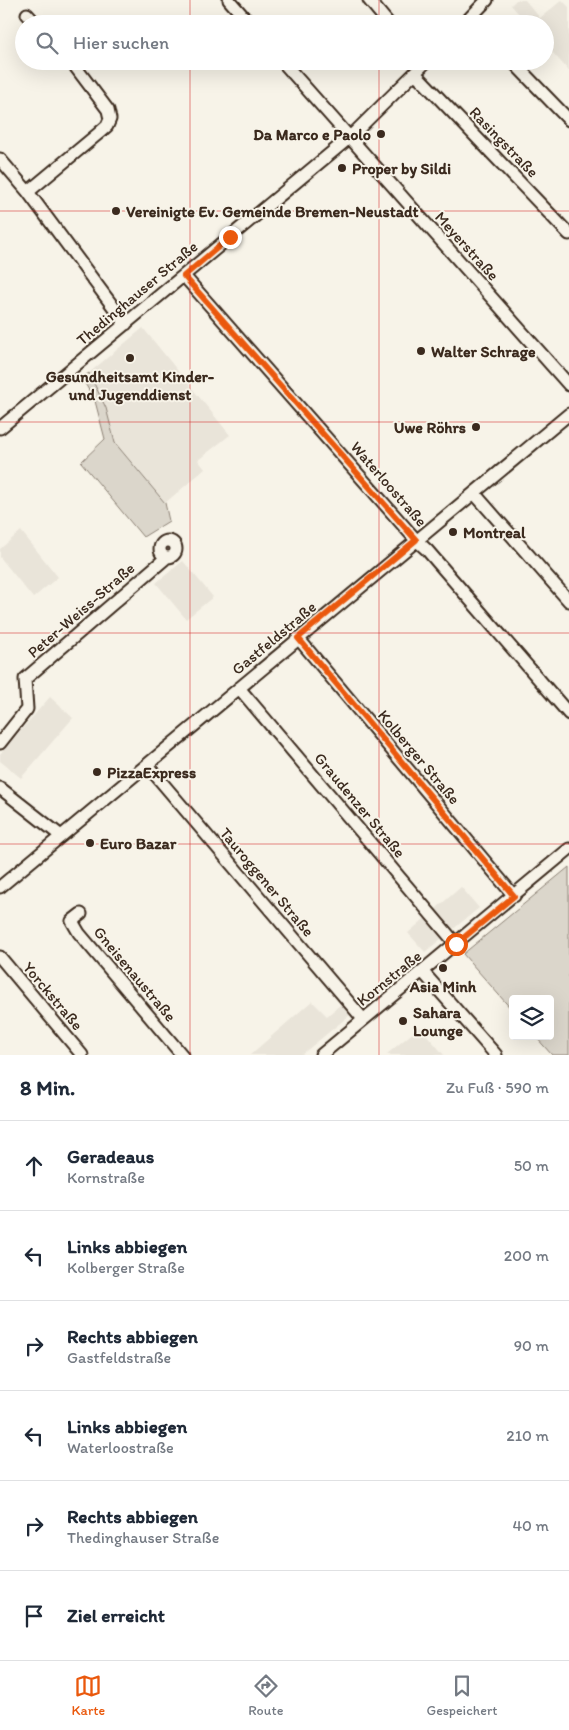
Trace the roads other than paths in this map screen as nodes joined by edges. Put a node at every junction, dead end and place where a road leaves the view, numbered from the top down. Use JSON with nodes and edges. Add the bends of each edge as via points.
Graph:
{"nodes":[{"id":1,"x":229,"y":0,"type":"edge"},
{"id":2,"x":369,"y":0,"type":"edge"},
{"id":3,"x":487,"y":0,"type":"edge"},
{"id":4,"x":242,"y":15,"type":"edge"},
{"id":5,"x":382,"y":15,"type":"edge"},
{"id":6,"x":475,"y":15,"type":"edge"},
{"id":7,"x":78,"y":70,"type":"edge"},
{"id":8,"x":290,"y":70,"type":"edge"},
{"id":9,"x":417,"y":70,"type":"edge"},
{"id":10,"x":521,"y":70,"type":"edge"},
{"id":11,"x":415,"y":73,"type":"junction"},
{"id":12,"x":569,"y":120,"type":"edge"},
{"id":13,"x":349,"y":138,"type":"junction"},
{"id":14,"x":0,"y":160,"type":"edge"},
{"id":15,"x":28,"y":192,"type":"junction"},
{"id":16,"x":569,"y":234,"type":"edge"},
{"id":17,"x":184,"y":276,"type":"junction"},
{"id":18,"x":126,"y":324,"type":"junction"},
{"id":19,"x":569,"y":385,"type":"edge"},
{"id":20,"x":569,"y":414,"type":"edge"},
{"id":21,"x":0,"y":428,"type":"edge"},
{"id":22,"x":474,"y":493,"type":"junction"},
{"id":23,"x":416,"y":540,"type":"junction"},
{"id":24,"x":167,"y":557,"type":"dead end"},
{"id":25,"x":569,"y":602,"type":"edge"},
{"id":26,"x":298,"y":638,"type":"junction"},
{"id":27,"x":239,"y":688,"type":"junction"},
{"id":28,"x":569,"y":714,"type":"edge"},
{"id":29,"x":0,"y":743,"type":"edge"},
{"id":30,"x":147,"y":765,"type":"junction"},
{"id":31,"x":0,"y":788,"type":"edge"},
{"id":32,"x":62,"y":836,"type":"junction"},
{"id":33,"x":569,"y":849,"type":"edge"},
{"id":34,"x":0,"y":887,"type":"edge"},
{"id":35,"x":514,"y":896,"type":"junction"},
{"id":36,"x":81,"y":914,"type":"dead end"},
{"id":37,"x":456,"y":944,"type":"junction"},
{"id":38,"x":0,"y":957,"type":"edge"},
{"id":39,"x":422,"y":971,"type":"junction"},
{"id":40,"x":363,"y":1019,"type":"junction"},
{"id":41,"x":82,"y":1055,"type":"edge"},
{"id":42,"x":182,"y":1055,"type":"edge"},
{"id":43,"x":321,"y":1055,"type":"edge"},
{"id":44,"x":496,"y":1055,"type":"edge"}],
"edges":[{"from":1,"to":4,"type":"street"},
{"from":2,"to":5,"type":"street"},
{"from":3,"to":6,"type":"street"},
{"from":7,"to":15,"type":"street","via":[[105,106],[110,119],[107,126]]},
{"from":8,"to":13,"type":"street","name":"Meyerstraße"},
{"from":9,"to":11,"type":"street","name":"Thedinghauser Straße"},
{"from":10,"to":12,"type":"street"},
{"from":11,"to":13,"type":"street","name":"Thedinghauser Straße"},
{"from":11,"to":16,"type":"street","name":"Rasingstraße"},
{"from":13,"to":17,"type":"street","name":"Thedinghauser Straße"},
{"from":13,"to":19,"type":"street","name":"Meyerstraße"},
{"from":14,"to":15,"type":"street"},
{"from":15,"to":18,"type":"street"},
{"from":17,"to":18,"type":"street","name":"Thedinghauser Straße"},
{"from":17,"to":23,"type":"street","name":"Waterloostraße"},
{"from":18,"to":21,"type":"street","name":"Thedinghauser Straße"},
{"from":20,"to":22,"type":"street","name":"Gastfeldstraße"},
{"from":22,"to":23,"type":"street","name":"Gastfeldstraße"},
{"from":22,"to":25,"type":"street"},
{"from":23,"to":26,"type":"street","name":"Gastfeldstraße"},
{"from":23,"to":28,"type":"street","name":"Waterloostraße"},
{"from":24,"to":29,"type":"street","name":"Peter-Weiss-Straße","via":[[25,679],[27,709]]},
{"from":26,"to":27,"type":"street","name":"Gastfeldstraße"},
{"from":26,"to":35,"type":"street","name":"Kolberger Straße"},
{"from":27,"to":30,"type":"street","name":"Gastfeldstraße"},
{"from":27,"to":37,"type":"street","name":"Graudenzer Straße"},
{"from":30,"to":32,"type":"street","name":"Gastfeldstraße"},
{"from":30,"to":40,"type":"street","name":"Tauroggener Straße"},
{"from":31,"to":32,"type":"street"},
{"from":32,"to":34,"type":"street","name":"Gastfeldstraße"},
{"from":33,"to":35,"type":"street","name":"Kornstraße"},
{"from":35,"to":37,"type":"street","name":"Kornstraße"},
{"from":36,"to":42,"type":"street","name":"Gneisenaustraße","via":[[72,921],[79,933]]},
{"from":37,"to":39,"type":"street","name":"Kornstraße"},
{"from":38,"to":41,"type":"street","name":"Yorckstraße"},
{"from":39,"to":40,"type":"street","name":"Kornstraße"},
{"from":39,"to":44,"type":"street"},
{"from":40,"to":43,"type":"street","name":"Kornstraße"}]}
